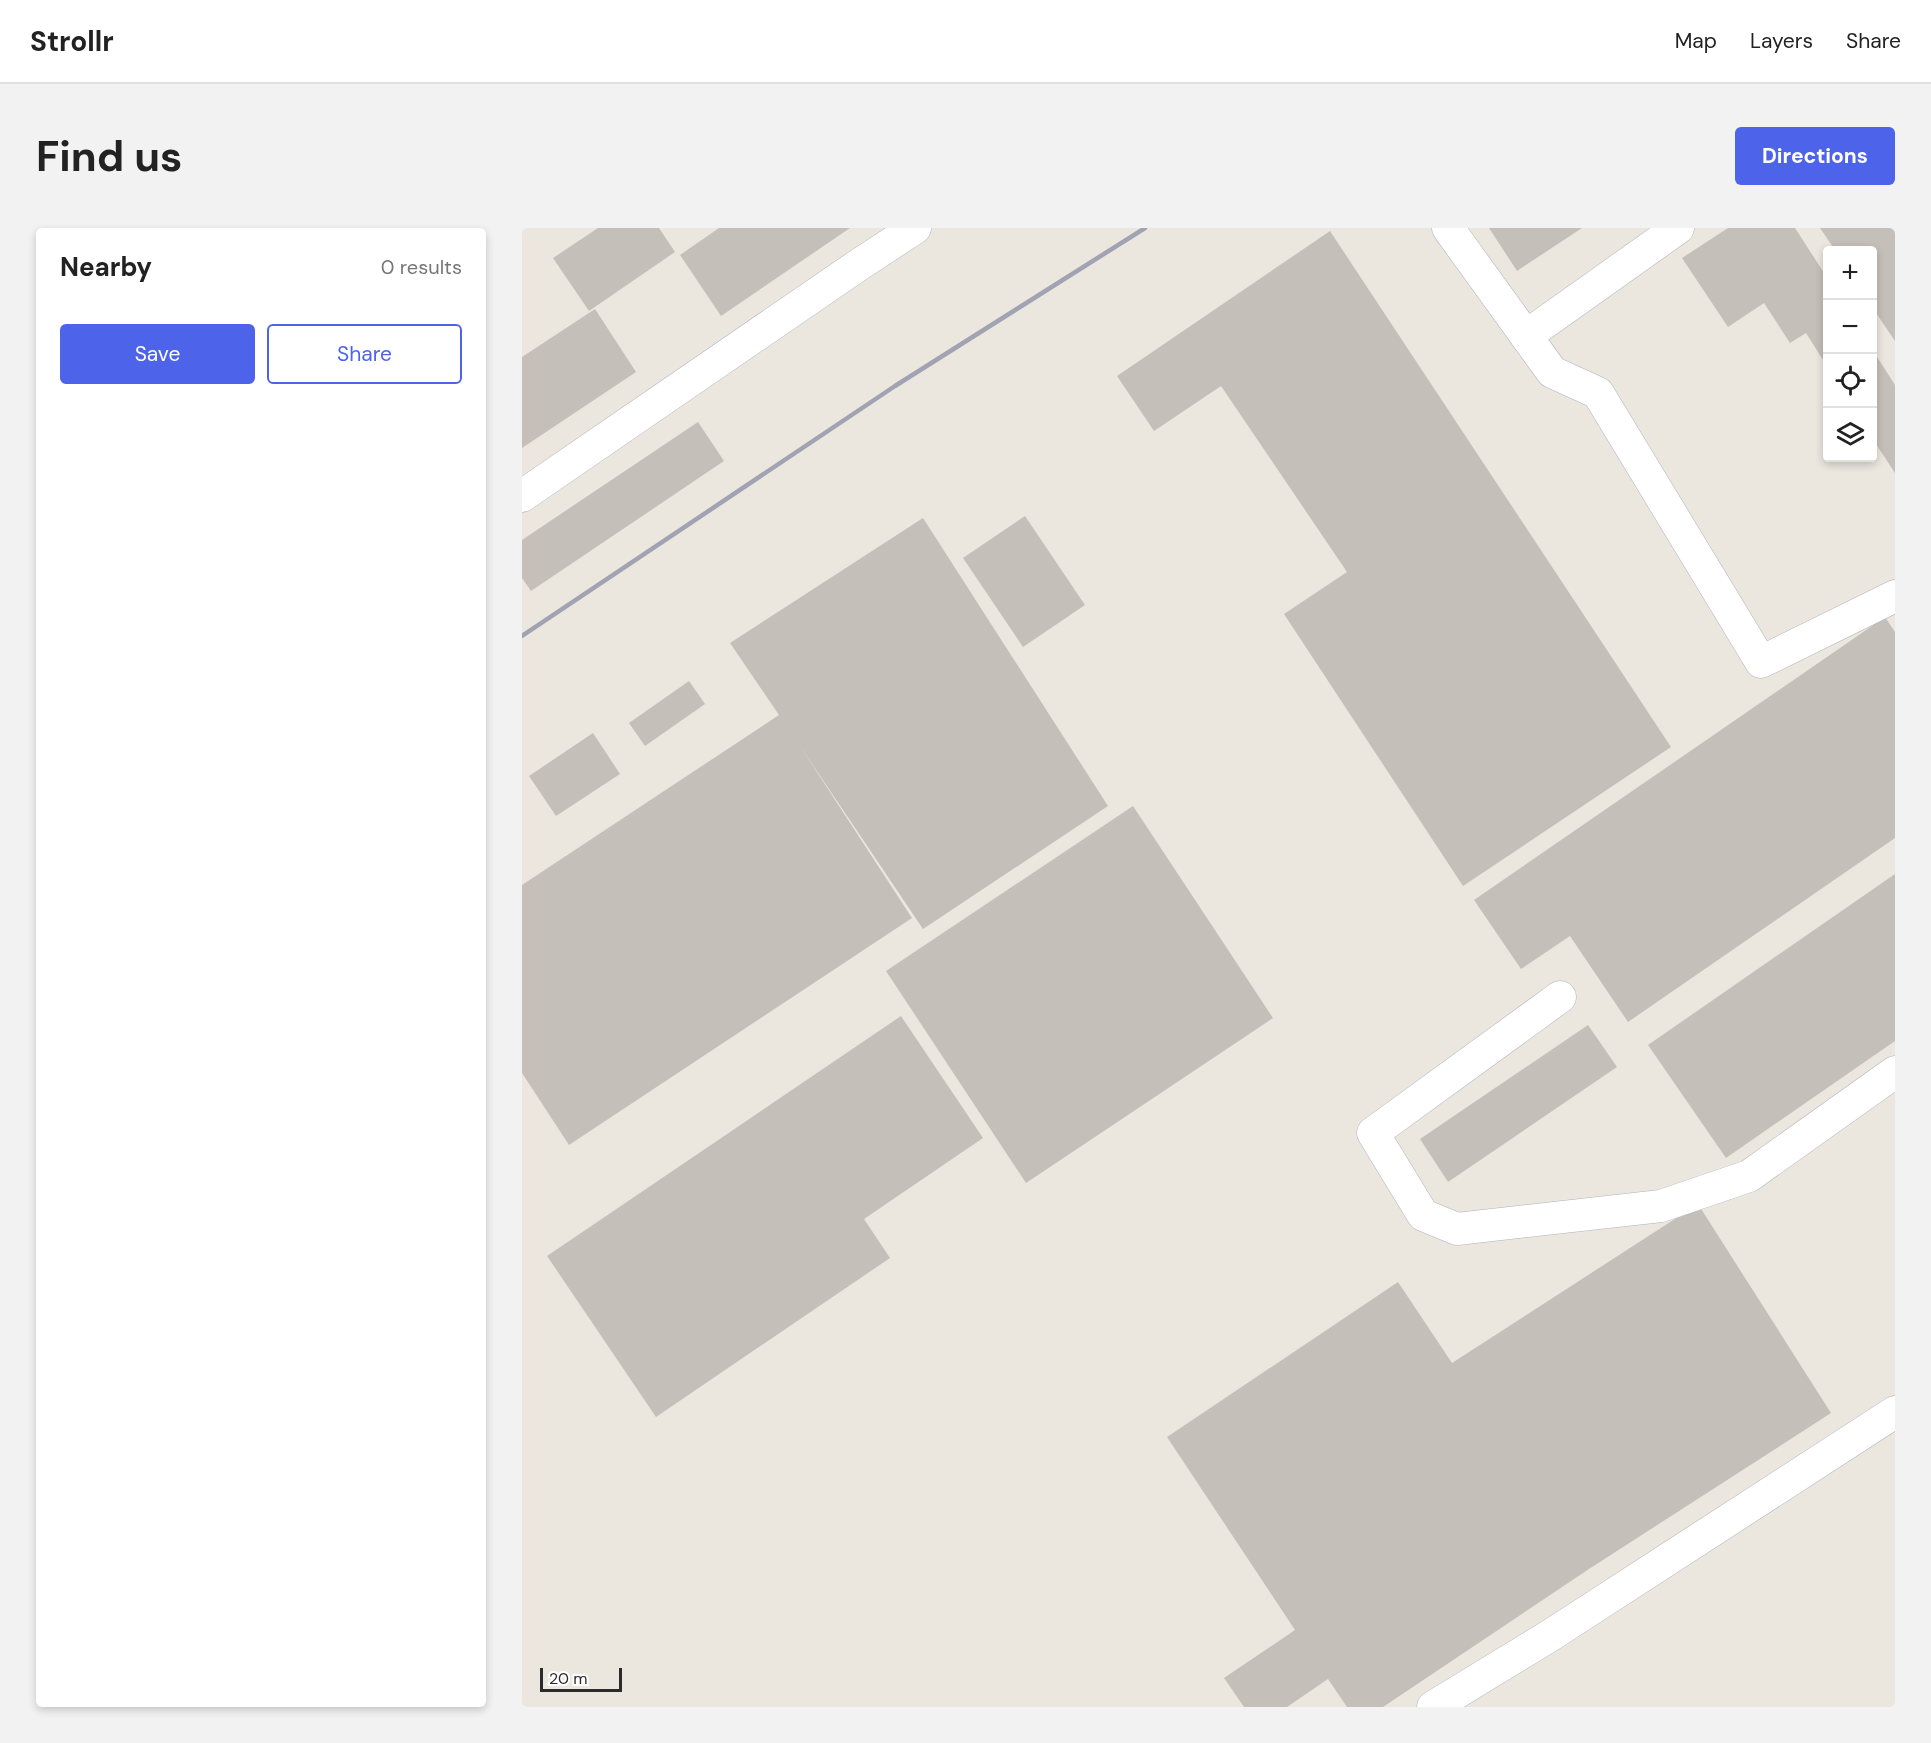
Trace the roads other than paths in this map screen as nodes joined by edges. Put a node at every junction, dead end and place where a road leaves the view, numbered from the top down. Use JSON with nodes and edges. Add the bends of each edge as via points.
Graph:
{"nodes":[{"id":1,"x":915,"y":228,"type":"edge"},
{"id":2,"x":1448,"y":228,"type":"edge"},
{"id":3,"x":1678,"y":228,"type":"edge"},
{"id":4,"x":1526,"y":336,"type":"junction"},
{"id":5,"x":522,"y":496,"type":"edge"},
{"id":6,"x":1895,"y":596,"type":"edge"},
{"id":7,"x":1560,"y":997,"type":"dead end"},
{"id":8,"x":1895,"y":1072,"type":"edge"},
{"id":9,"x":1895,"y":1412,"type":"edge"},
{"id":10,"x":1433,"y":1707,"type":"edge"}],
"edges":[{"from":1,"to":5,"type":"lane"},
{"from":2,"to":4,"type":"lane"},
{"from":3,"to":4,"type":"lane"},
{"from":4,"to":6,"type":"lane","via":[[1552,372],[1598,393],[1761,662]]},
{"from":7,"to":8,"type":"lane","via":[[1373,1133],[1423,1215],[1457,1229],[1661,1206],[1749,1176]]},
{"from":9,"to":10,"type":"lane","via":[[1561,1629]]}]}
